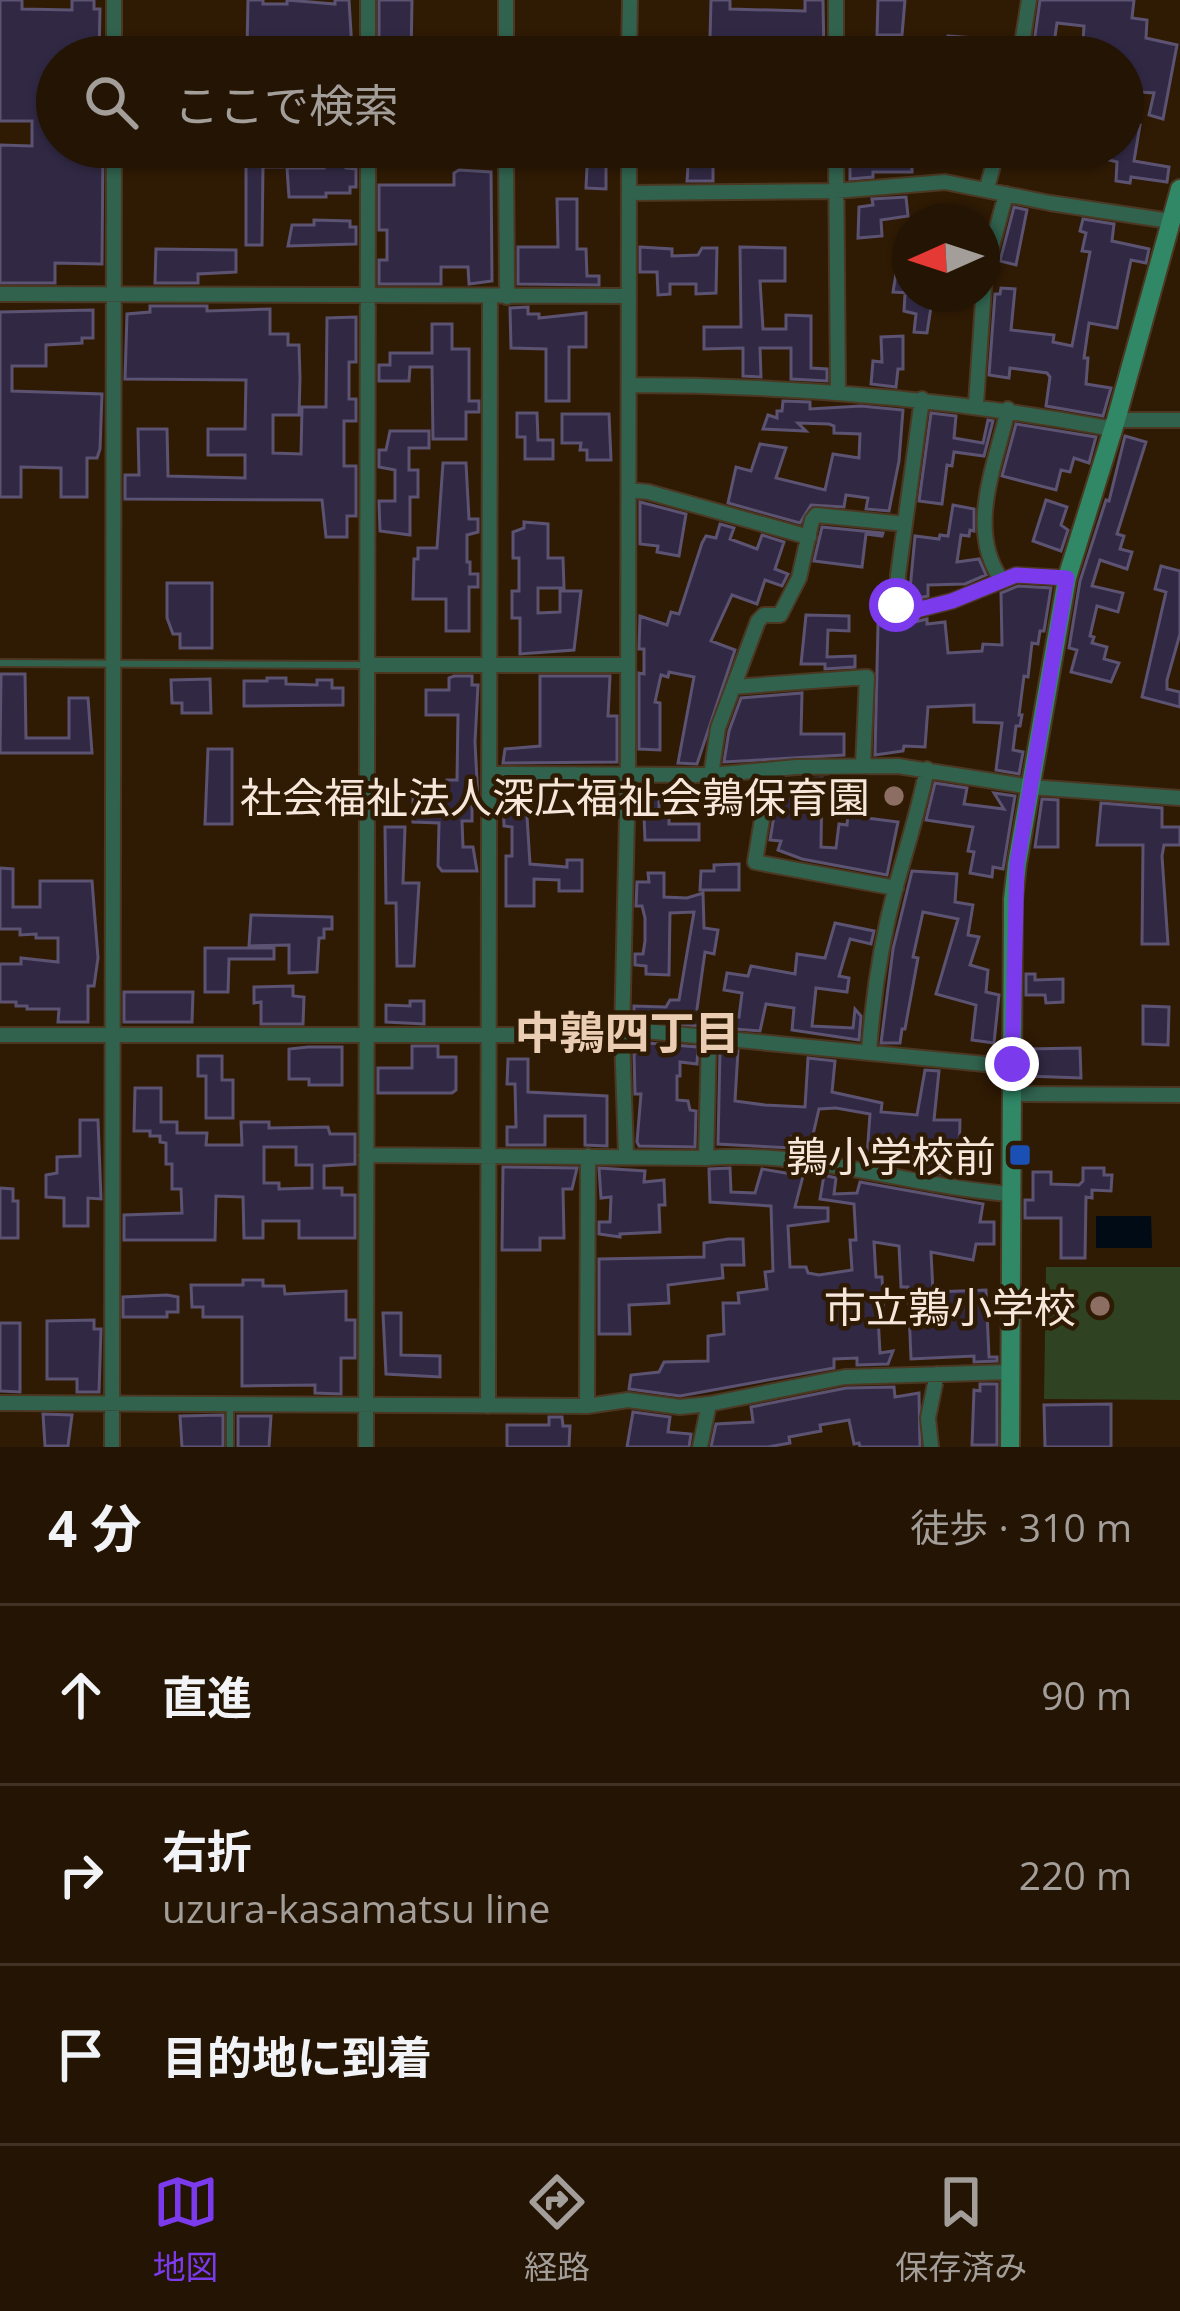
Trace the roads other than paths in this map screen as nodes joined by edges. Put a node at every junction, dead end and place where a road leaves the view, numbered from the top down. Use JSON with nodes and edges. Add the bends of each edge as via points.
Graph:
{"nodes":[{"id":1,"x":115,"y":0,"type":"edge"},
{"id":2,"x":368,"y":0,"type":"edge"},
{"id":3,"x":506,"y":0,"type":"edge"},
{"id":4,"x":630,"y":0,"type":"edge"},
{"id":5,"x":836,"y":0,"type":"edge"},
{"id":6,"x":1029,"y":0,"type":"edge"},
{"id":7,"x":114,"y":36,"type":"edge"},
{"id":8,"x":368,"y":36,"type":"edge"},
{"id":9,"x":506,"y":36,"type":"edge"},
{"id":10,"x":629,"y":36,"type":"edge"},
{"id":11,"x":836,"y":36,"type":"edge"},
{"id":12,"x":1024,"y":36,"type":"edge"},
{"id":13,"x":114,"y":168,"type":"edge"},
{"id":14,"x":368,"y":168,"type":"edge"},
{"id":15,"x":505,"y":168,"type":"edge"},
{"id":16,"x":629,"y":168,"type":"edge"},
{"id":17,"x":836,"y":168,"type":"edge"},
{"id":18,"x":992,"y":168,"type":"edge"},
{"id":19,"x":987,"y":188,"type":"junction"},
{"id":20,"x":1180,"y":189,"type":"edge"},
{"id":21,"x":836,"y":191,"type":"junction"},
{"id":22,"x":630,"y":193,"type":"junction"},
{"id":23,"x":1006,"y":194,"type":"junction"},
{"id":24,"x":1170,"y":221,"type":"junction"},
{"id":25,"x":0,"y":294,"type":"edge"},
{"id":26,"x":113,"y":295,"type":"junction"},
{"id":27,"x":368,"y":296,"type":"junction"},
{"id":28,"x":629,"y":296,"type":"junction"},
{"id":29,"x":499,"y":297,"type":"junction"},
{"id":30,"x":630,"y":385,"type":"junction"},
{"id":31,"x":838,"y":391,"type":"junction"},
{"id":32,"x":922,"y":399,"type":"junction"},
{"id":33,"x":976,"y":404,"type":"junction"},
{"id":34,"x":1008,"y":410,"type":"junction"},
{"id":35,"x":1117,"y":420,"type":"junction"},
{"id":36,"x":1180,"y":420,"type":"edge"},
{"id":37,"x":629,"y":490,"type":"junction"},
{"id":38,"x":905,"y":524,"type":"junction"},
{"id":39,"x":808,"y":537,"type":"junction"},
{"id":40,"x":1067,"y":578,"type":"junction"},
{"id":41,"x":1001,"y":579,"type":"junction"},
{"id":42,"x":0,"y":663,"type":"edge"},
{"id":43,"x":116,"y":663,"type":"junction"},
{"id":44,"x":368,"y":665,"type":"junction"},
{"id":45,"x":490,"y":665,"type":"junction"},
{"id":46,"x":628,"y":665,"type":"junction"},
{"id":47,"x":733,"y":687,"type":"junction"},
{"id":48,"x":862,"y":766,"type":"junction"},
{"id":49,"x":927,"y":769,"type":"junction"},
{"id":50,"x":770,"y":770,"type":"junction"},
{"id":51,"x":489,"y":774,"type":"junction"},
{"id":52,"x":628,"y":775,"type":"junction"},
{"id":53,"x":711,"y":776,"type":"junction"},
{"id":54,"x":1031,"y":787,"type":"junction"},
{"id":55,"x":1180,"y":798,"type":"edge"},
{"id":56,"x":896,"y":888,"type":"junction"},
{"id":57,"x":365,"y":1033,"type":"junction"},
{"id":58,"x":0,"y":1035,"type":"edge"},
{"id":59,"x":622,"y":1035,"type":"junction"},
{"id":60,"x":112,"y":1036,"type":"junction"},
{"id":61,"x":487,"y":1036,"type":"junction"},
{"id":62,"x":709,"y":1036,"type":"junction"},
{"id":63,"x":869,"y":1051,"type":"junction"},
{"id":64,"x":1012,"y":1064,"type":"junction"},
{"id":65,"x":1013,"y":1094,"type":"junction"},
{"id":66,"x":1180,"y":1095,"type":"edge"},
{"id":67,"x":626,"y":1154,"type":"junction"},
{"id":68,"x":366,"y":1155,"type":"junction"},
{"id":69,"x":487,"y":1155,"type":"junction"},
{"id":70,"x":588,"y":1156,"type":"junction"},
{"id":71,"x":706,"y":1158,"type":"junction"},
{"id":72,"x":1012,"y":1194,"type":"junction"},
{"id":73,"x":1011,"y":1372,"type":"junction"},
{"id":74,"x":937,"y":1373,"type":"junction"},
{"id":75,"x":0,"y":1403,"type":"edge"},
{"id":76,"x":112,"y":1404,"type":"junction"},
{"id":77,"x":230,"y":1404,"type":"junction"},
{"id":78,"x":709,"y":1404,"type":"junction"},
{"id":79,"x":366,"y":1405,"type":"junction"},
{"id":80,"x":488,"y":1406,"type":"junction"},
{"id":81,"x":587,"y":1406,"type":"junction"},
{"id":82,"x":112,"y":1447,"type":"edge"},
{"id":83,"x":230,"y":1447,"type":"edge"},
{"id":84,"x":366,"y":1447,"type":"edge"},
{"id":85,"x":700,"y":1447,"type":"edge"},
{"id":86,"x":931,"y":1447,"type":"edge"},
{"id":87,"x":1010,"y":1447,"type":"edge"}],
"edges":[{"from":1,"to":7,"type":"street"},
{"from":2,"to":8,"type":"street"},
{"from":3,"to":9,"type":"street"},
{"from":4,"to":10,"type":"street"},
{"from":5,"to":11,"type":"street"},
{"from":6,"to":12,"type":"street"},
{"from":13,"to":26,"type":"street"},
{"from":14,"to":27,"type":"street"},
{"from":15,"to":29,"type":"street"},
{"from":16,"to":22,"type":"street"},
{"from":17,"to":21,"type":"street"},
{"from":18,"to":19,"type":"street"},
{"from":19,"to":21,"type":"street","via":[[945,182]]},
{"from":19,"to":23,"type":"street"},
{"from":20,"to":24,"type":"main road"},
{"from":21,"to":22,"type":"street"},
{"from":21,"to":31,"type":"street"},
{"from":22,"to":28,"type":"street"},
{"from":23,"to":24,"type":"street"},
{"from":23,"to":33,"type":"street","via":[[985,272]]},
{"from":24,"to":35,"type":"main road"},
{"from":25,"to":26,"type":"street"},
{"from":26,"to":27,"type":"street"},
{"from":26,"to":43,"type":"street"},
{"from":27,"to":29,"type":"street"},
{"from":27,"to":44,"type":"street"},
{"from":28,"to":29,"type":"street"},
{"from":28,"to":30,"type":"street"},
{"from":29,"to":45,"type":"street"},
{"from":30,"to":31,"type":"street"},
{"from":30,"to":37,"type":"street"},
{"from":31,"to":32,"type":"street"},
{"from":32,"to":33,"type":"street"},
{"from":32,"to":38,"type":"street"},
{"from":33,"to":34,"type":"street"},
{"from":34,"to":35,"type":"street","via":[[1108,428]]},
{"from":34,"to":41,"type":"street","via":[[982,542]]},
{"from":35,"to":36,"type":"street"},
{"from":35,"to":40,"type":"main road"},
{"from":37,"to":39,"type":"street"},
{"from":37,"to":46,"type":"street"},
{"from":38,"to":39,"type":"street","via":[[816,515]]},
{"from":38,"to":41,"type":"street","via":[[897,615]]},
{"from":39,"to":47,"type":"street","via":[[799,578],[780,615],[758,621]]},
{"from":40,"to":41,"type":"street"},
{"from":40,"to":54,"type":"main road"},
{"from":42,"to":43,"type":"lane"},
{"from":43,"to":44,"type":"lane"},
{"from":43,"to":60,"type":"street"},
{"from":44,"to":45,"type":"street"},
{"from":44,"to":57,"type":"street"},
{"from":45,"to":46,"type":"street"},
{"from":45,"to":51,"type":"street"},
{"from":46,"to":52,"type":"street"},
{"from":47,"to":48,"type":"street","via":[[867,677]]},
{"from":47,"to":53,"type":"street"},
{"from":48,"to":49,"type":"street"},
{"from":48,"to":50,"type":"street"},
{"from":49,"to":54,"type":"street"},
{"from":49,"to":56,"type":"street"},
{"from":50,"to":53,"type":"street"},
{"from":50,"to":56,"type":"street","via":[[755,862]]},
{"from":51,"to":52,"type":"street"},
{"from":51,"to":61,"type":"street"},
{"from":52,"to":53,"type":"street"},
{"from":52,"to":59,"type":"street"},
{"from":54,"to":55,"type":"street"},
{"from":54,"to":64,"type":"main road","via":[[1013,899]]},
{"from":56,"to":63,"type":"street"},
{"from":57,"to":60,"type":"street"},
{"from":57,"to":61,"type":"street"},
{"from":57,"to":68,"type":"street"},
{"from":58,"to":60,"type":"street"},
{"from":59,"to":61,"type":"street"},
{"from":59,"to":62,"type":"street"},
{"from":59,"to":67,"type":"street"},
{"from":60,"to":76,"type":"street"},
{"from":61,"to":69,"type":"street"},
{"from":62,"to":63,"type":"street"},
{"from":62,"to":71,"type":"street"},
{"from":63,"to":64,"type":"street"},
{"from":64,"to":65,"type":"main road"},
{"from":65,"to":66,"type":"street"},
{"from":65,"to":72,"type":"main road"},
{"from":67,"to":70,"type":"street"},
{"from":67,"to":71,"type":"street"},
{"from":68,"to":69,"type":"street"},
{"from":68,"to":79,"type":"street"},
{"from":69,"to":70,"type":"street"},
{"from":69,"to":80,"type":"street"},
{"from":70,"to":81,"type":"street"},
{"from":71,"to":72,"type":"street","via":[[742,1154]]},
{"from":72,"to":73,"type":"main road"},
{"from":73,"to":74,"type":"street"},
{"from":73,"to":87,"type":"main road"},
{"from":74,"to":78,"type":"street","via":[[845,1376]]},
{"from":74,"to":86,"type":"street"},
{"from":75,"to":76,"type":"street"},
{"from":76,"to":77,"type":"street"},
{"from":76,"to":82,"type":"street"},
{"from":77,"to":79,"type":"street"},
{"from":77,"to":83,"type":"lane"},
{"from":78,"to":81,"type":"street"},
{"from":78,"to":85,"type":"street"},
{"from":79,"to":80,"type":"street"},
{"from":79,"to":84,"type":"street"},
{"from":80,"to":81,"type":"street"}]}
